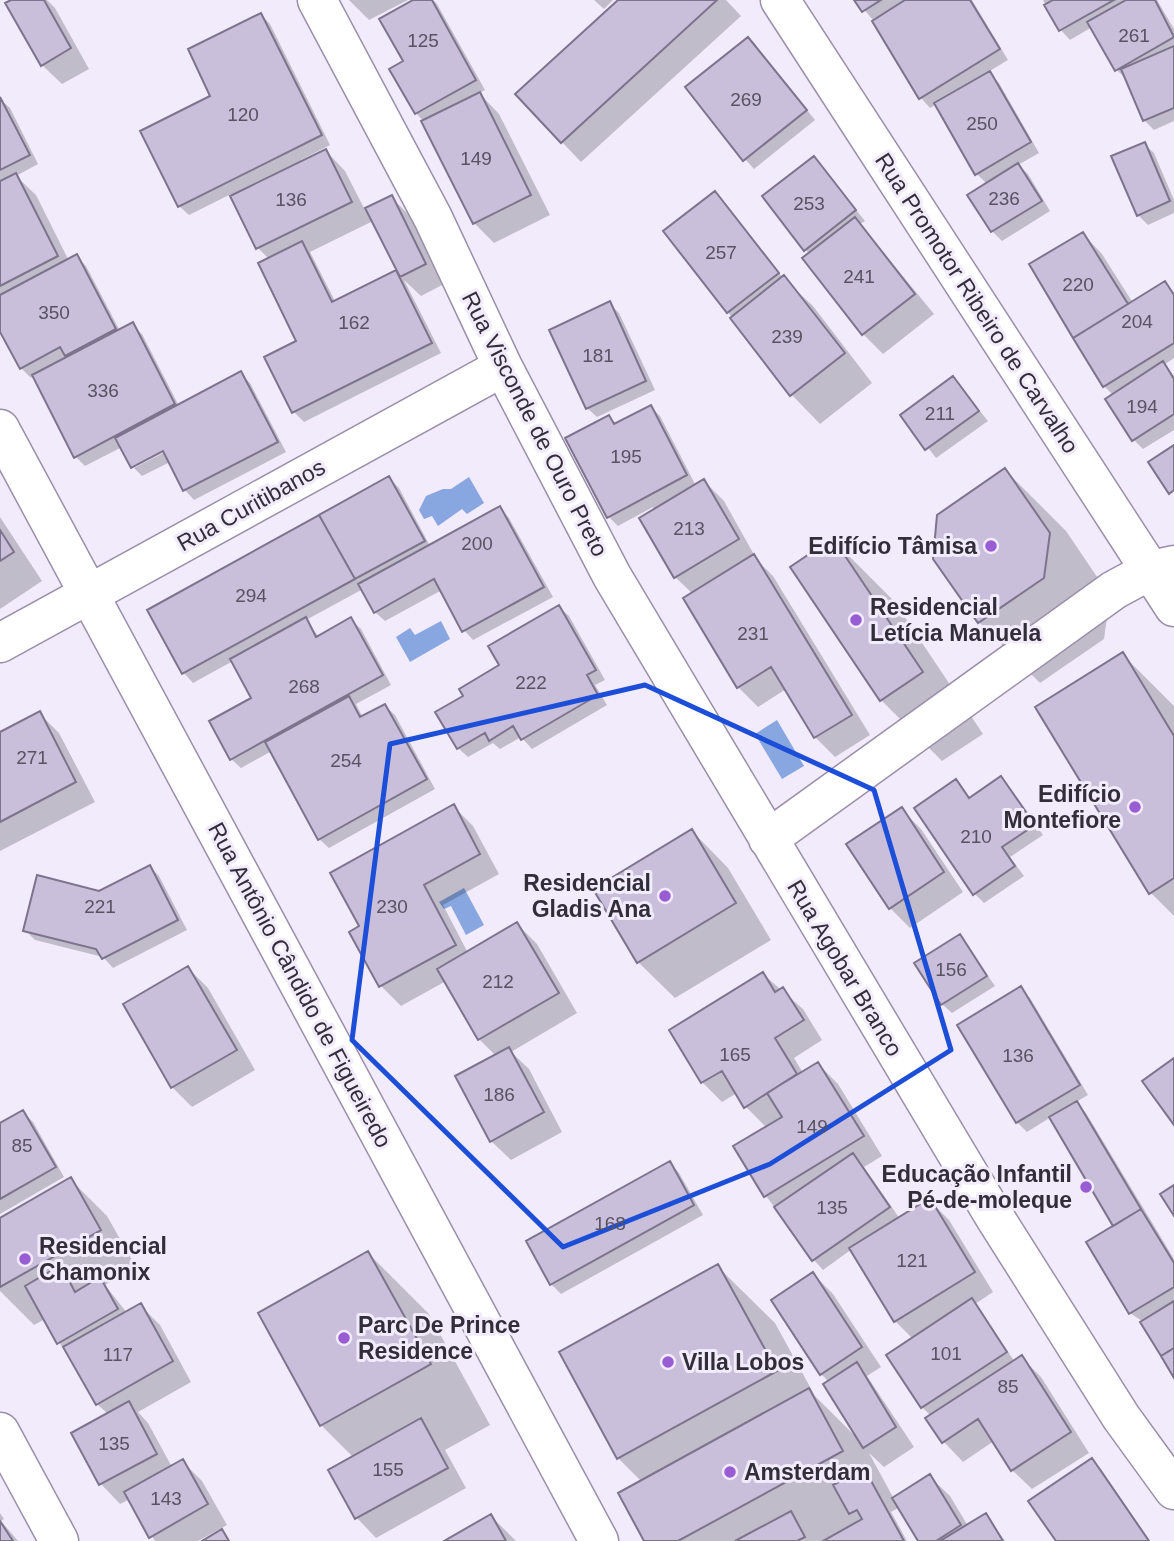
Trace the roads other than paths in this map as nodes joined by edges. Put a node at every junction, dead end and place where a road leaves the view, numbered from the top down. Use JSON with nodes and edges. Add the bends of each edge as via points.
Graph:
{"nodes":[{"id":1,"x":317,"y":0,"type":"edge"},
{"id":2,"x":779,"y":0,"type":"edge"},
{"id":3,"x":503,"y":367,"type":"junction"},
{"id":4,"x":0,"y":429,"type":"edge"},
{"id":5,"x":1162,"y":568,"type":"edge"},
{"id":6,"x":88,"y":594,"type":"junction"},
{"id":7,"x":1174,"y":607,"type":"edge"},
{"id":8,"x":0,"y":643,"type":"edge"},
{"id":9,"x":768,"y":839,"type":"junction"},
{"id":10,"x":0,"y":1432,"type":"edge"},
{"id":11,"x":1174,"y":1490,"type":"edge"},
{"id":12,"x":59,"y":1541,"type":"edge"},
{"id":13,"x":599,"y":1541,"type":"edge"}],
"edges":[{"from":1,"to":3,"type":"street","name":"Rua Visconde de Ouro Preto","via":[[433,218]]},
{"from":2,"to":5,"type":"street","name":"Rua Promotor Ribeiro de Carvalho"},
{"from":3,"to":6,"type":"street","name":"Rua Curitibanos"},
{"from":3,"to":9,"type":"street","name":"Rua Visconde de Ouro Preto","via":[[612,576]]},
{"from":4,"to":6,"type":"street","name":"Rua Antônio Cândido de Figueiredo"},
{"from":5,"to":7,"type":"street","name":"Rua Promotor Ribeiro de Carvalho"},
{"from":5,"to":9,"type":"street","via":[[1114,590]]},
{"from":6,"to":8,"type":"street","name":"Rua Curitibanos"},
{"from":6,"to":13,"type":"street","name":"Rua Antônio Cândido de Figueiredo"},
{"from":9,"to":11,"type":"street","name":"Rua Agobar Branco","via":[[994,1216],[1121,1417]]},
{"from":10,"to":12,"type":"street"}]}
